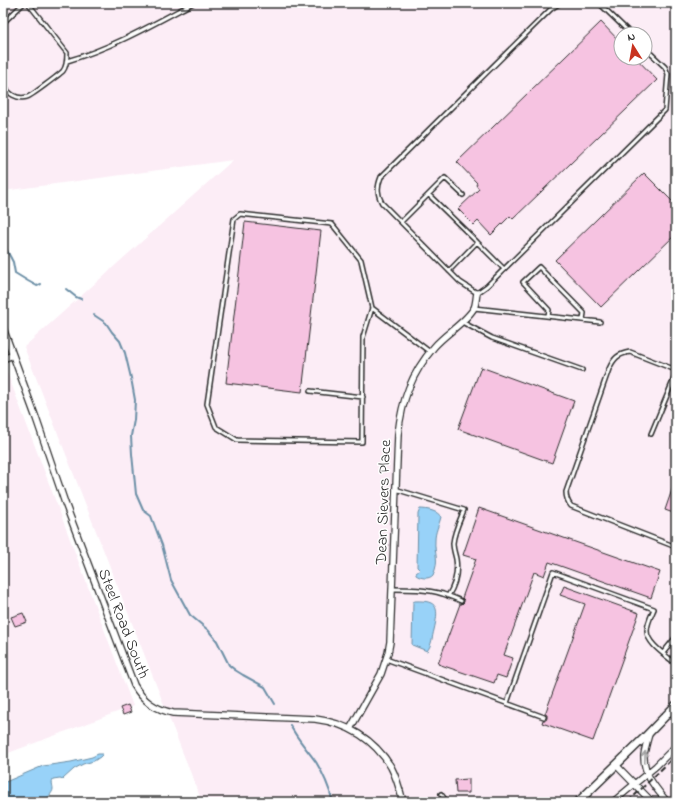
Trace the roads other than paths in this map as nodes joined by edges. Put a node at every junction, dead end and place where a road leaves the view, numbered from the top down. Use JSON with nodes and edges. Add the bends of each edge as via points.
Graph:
{"nodes":[{"id":1,"x":24,"y":3,"type":"edge"},
{"id":2,"x":28,"y":3,"type":"edge"},
{"id":3,"x":193,"y":3,"type":"edge"},
{"id":4,"x":560,"y":3,"type":"edge"},
{"id":5,"x":597,"y":3,"type":"edge"},
{"id":6,"x":3,"y":23,"type":"edge"},
{"id":7,"x":623,"y":26,"type":"edge"},
{"id":8,"x":653,"y":56,"type":"edge"},
{"id":9,"x":67,"y":61,"type":"junction"},
{"id":10,"x":3,"y":86,"type":"edge"},
{"id":11,"x":428,"y":195,"type":"junction"},
{"id":12,"x":463,"y":195,"type":"dead end"},
{"id":13,"x":401,"y":222,"type":"junction"},
{"id":14,"x":477,"y":242,"type":"junction"},
{"id":15,"x":504,"y":269,"type":"junction"},
{"id":16,"x":449,"y":271,"type":"junction"},
{"id":17,"x":477,"y":293,"type":"junction"},
{"id":18,"x":372,"y":308,"type":"junction"},
{"id":19,"x":474,"y":308,"type":"junction"},
{"id":20,"x":548,"y":316,"type":"junction"},
{"id":21,"x":583,"y":320,"type":"junction"},
{"id":22,"x":462,"y":322,"type":"junction"},
{"id":23,"x":600,"y":322,"type":"dead end"},
{"id":24,"x":3,"y":328,"type":"edge"},
{"id":25,"x":430,"y":352,"type":"junction"},
{"id":26,"x":13,"y":355,"type":"junction"},
{"id":27,"x":3,"y":359,"type":"edge"},
{"id":28,"x":582,"y":370,"type":"dead end"},
{"id":29,"x":676,"y":370,"type":"edge"},
{"id":30,"x":676,"y":374,"type":"edge"},
{"id":31,"x":310,"y":391,"type":"dead end"},
{"id":32,"x":363,"y":397,"type":"junction"},
{"id":33,"x":651,"y":434,"type":"dead end"},
{"id":34,"x":396,"y":489,"type":"junction"},
{"id":35,"x":676,"y":547,"type":"edge"},
{"id":36,"x":392,"y":589,"type":"junction"},
{"id":37,"x":448,"y":596,"type":"junction"},
{"id":38,"x":461,"y":601,"type":"dead end"},
{"id":39,"x":676,"y":637,"type":"edge"},
{"id":40,"x":663,"y":653,"type":"junction"},
{"id":41,"x":386,"y":659,"type":"junction"},
{"id":42,"x":676,"y":664,"type":"edge"},
{"id":43,"x":507,"y":703,"type":"junction"},
{"id":44,"x":676,"y":705,"type":"edge"},
{"id":45,"x":544,"y":717,"type":"dead end"},
{"id":46,"x":350,"y":729,"type":"junction"},
{"id":47,"x":649,"y":734,"type":"junction"},
{"id":48,"x":676,"y":746,"type":"edge"},
{"id":49,"x":616,"y":765,"type":"junction"},
{"id":50,"x":647,"y":774,"type":"junction"},
{"id":51,"x":635,"y":784,"type":"junction"},
{"id":52,"x":441,"y":794,"type":"dead end"},
{"id":53,"x":403,"y":802,"type":"edge"},
{"id":54,"x":447,"y":802,"type":"edge"},
{"id":55,"x":578,"y":802,"type":"edge"},
{"id":56,"x":613,"y":802,"type":"edge"},
{"id":57,"x":652,"y":802,"type":"edge"},
{"id":58,"x":667,"y":802,"type":"edge"}],
"edges":[{"from":1,"to":6,"type":"lane"},
{"from":2,"to":9,"type":"lane","via":[[67,53]]},
{"from":3,"to":9,"type":"lane","via":[[130,37]]},
{"from":4,"to":13,"type":"lane","via":[[381,177],[378,188],[380,199]]},
{"from":5,"to":7,"type":"lane"},
{"from":8,"to":15,"type":"lane","via":[[668,74],[665,110]]},
{"from":9,"to":10,"type":"lane","via":[[64,70],[28,97],[11,94]]},
{"from":11,"to":12,"type":"lane","via":[[445,178]]},
{"from":11,"to":13,"type":"lane"},
{"from":11,"to":14,"type":"lane"},
{"from":13,"to":16,"type":"lane"},
{"from":14,"to":15,"type":"lane"},
{"from":14,"to":16,"type":"lane"},
{"from":15,"to":17,"type":"lane"},
{"from":16,"to":17,"type":"lane"},
{"from":17,"to":19,"type":"street","name":"Dean Sievers Place"},
{"from":18,"to":25,"type":"lane"},
{"from":18,"to":32,"type":"lane","via":[[363,337]]},
{"from":18,"to":32,"type":"lane","via":[[361,260],[332,224],[240,214],[234,219],[207,404],[216,427],[237,440],[362,442]]},
{"from":19,"to":20,"type":"lane"},
{"from":19,"to":22,"type":"street","name":"Dean Sievers Place"},
{"from":20,"to":21,"type":"lane"},
{"from":20,"to":21,"type":"lane","via":[[549,310],[523,282],[539,267],[584,313]]},
{"from":21,"to":23,"type":"lane"},
{"from":22,"to":25,"type":"street","name":"Dean Sievers Place"},
{"from":22,"to":28,"type":"lane","via":[[492,338]]},
{"from":24,"to":26,"type":"street","name":"Steel Road South"},
{"from":25,"to":34,"type":"street","name":"Dean Sievers Place","via":[[413,378],[403,402],[398,434]]},
{"from":26,"to":27,"type":"street"},
{"from":26,"to":46,"type":"street","name":"Steel Road South","via":[[87,562],[134,685],[143,698],[158,709],[173,713],[315,719]]},
{"from":29,"to":35,"type":"lane","via":[[630,352],[623,353],[613,360],[566,498],[571,506]]},
{"from":30,"to":33,"type":"lane"},
{"from":31,"to":32,"type":"lane"},
{"from":34,"to":36,"type":"street","name":"Dean Sievers Place"},
{"from":34,"to":37,"type":"lane","via":[[464,510],[454,539],[456,574]]},
{"from":36,"to":37,"type":"lane","via":[[419,590]]},
{"from":36,"to":41,"type":"street","name":"Dean Sievers Place","via":[[391,637]]},
{"from":37,"to":38,"type":"lane"},
{"from":39,"to":40,"type":"lane"},
{"from":40,"to":42,"type":"lane"},
{"from":40,"to":43,"type":"lane","via":[[647,634],[647,626],[654,609],[553,572]]},
{"from":41,"to":43,"type":"lane"},
{"from":41,"to":46,"type":"street","name":"Dean Sievers Place","via":[[381,674]]},
{"from":43,"to":45,"type":"lane"},
{"from":44,"to":47,"type":"street"},
{"from":46,"to":53,"type":"street","name":"Steel Road South","via":[[365,738],[391,767]]},
{"from":47,"to":49,"type":"street"},
{"from":50,"to":47,"type":"street","one_way":true,"via":[[644,755]]},
{"from":48,"to":50,"type":"street"},
{"from":49,"to":51,"type":"street"},
{"from":49,"to":55,"type":"street"},
{"from":50,"to":51,"type":"street"},
{"from":50,"to":58,"type":"street"},
{"from":51,"to":56,"type":"street"},
{"from":51,"to":57,"type":"street"},
{"from":52,"to":54,"type":"lane"}]}
